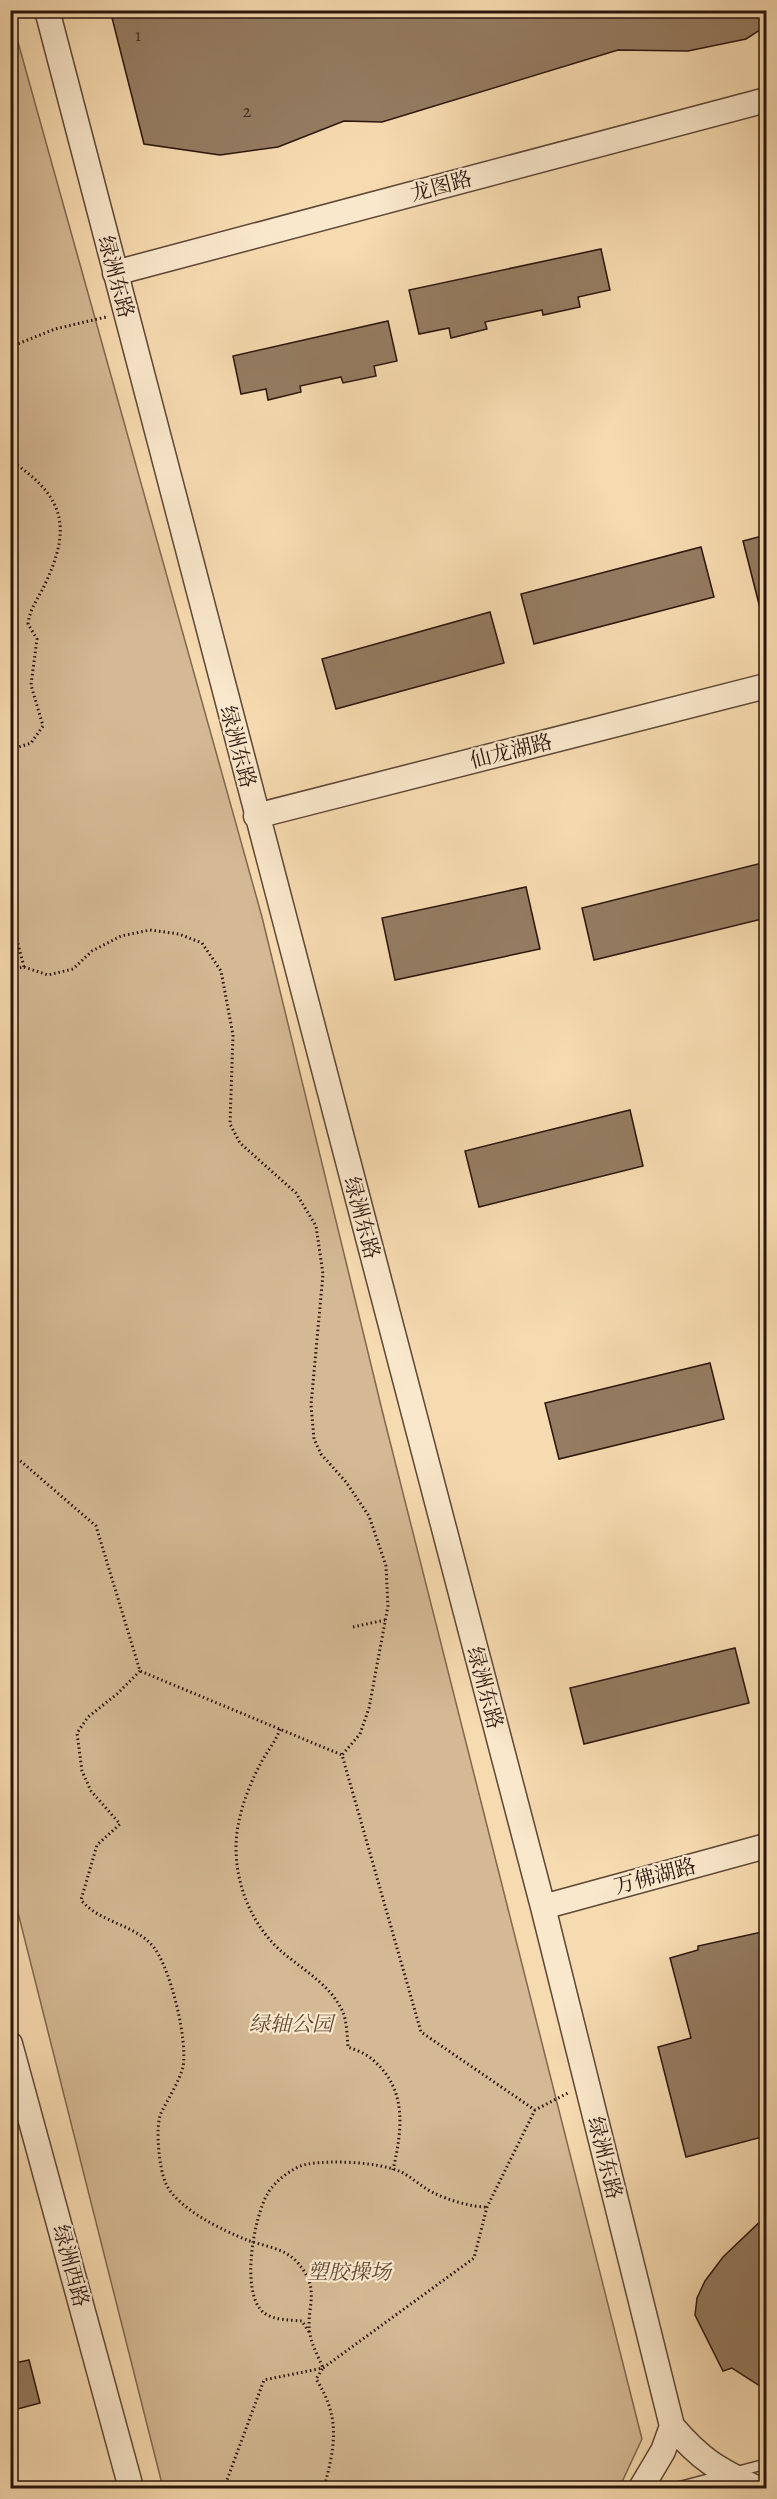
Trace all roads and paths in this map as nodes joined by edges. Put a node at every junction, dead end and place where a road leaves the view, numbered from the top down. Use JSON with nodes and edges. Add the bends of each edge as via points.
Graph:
{"nodes":[{"id":1,"x":46,"y":10,"type":"edge"},
{"id":2,"x":766,"y":100,"type":"edge"},
{"id":3,"x":115,"y":273,"type":"junction"},
{"id":4,"x":126,"y":312,"type":"junction"},
{"id":5,"x":10,"y":347,"type":"edge"},
{"id":6,"x":10,"y":460,"type":"edge"},
{"id":7,"x":766,"y":686,"type":"edge"},
{"id":8,"x":10,"y":750,"type":"edge"},
{"id":9,"x":256,"y":816,"type":"junction"},
{"id":10,"x":10,"y":914,"type":"edge"},
{"id":11,"x":24,"y":967,"type":"junction"},
{"id":12,"x":10,"y":970,"type":"edge"},
{"id":13,"x":10,"y":1452,"type":"edge"},
{"id":14,"x":385,"y":1620,"type":"junction"},
{"id":15,"x":353,"y":1627,"type":"dead end"},
{"id":16,"x":140,"y":1671,"type":"junction"},
{"id":17,"x":280,"y":1729,"type":"junction"},
{"id":18,"x":342,"y":1755,"type":"junction"},
{"id":19,"x":766,"y":1846,"type":"edge"},
{"id":20,"x":543,"y":1907,"type":"junction"},
{"id":21,"x":11,"y":2047,"type":"edge"},
{"id":22,"x":587,"y":2084,"type":"junction"},
{"id":23,"x":535,"y":2110,"type":"junction"},
{"id":24,"x":393,"y":2170,"type":"junction"},
{"id":25,"x":487,"y":2207,"type":"junction"},
{"id":26,"x":254,"y":2242,"type":"junction"},
{"id":27,"x":310,"y":2334,"type":"junction"},
{"id":28,"x":323,"y":2368,"type":"junction"},
{"id":29,"x":672,"y":2426,"type":"junction"},
{"id":30,"x":766,"y":2464,"type":"edge"},
{"id":31,"x":726,"y":2474,"type":"junction"},
{"id":32,"x":131,"y":2488,"type":"edge"},
{"id":33,"x":224,"y":2488,"type":"edge"},
{"id":34,"x":324,"y":2488,"type":"edge"},
{"id":35,"x":641,"y":2488,"type":"edge"},
{"id":36,"x":674,"y":2488,"type":"edge"},
{"id":37,"x":756,"y":2488,"type":"edge"}],
"edges":[{"from":1,"to":3,"type":"street","name":"绿洲东路"},
{"from":2,"to":3,"type":"street","name":"龙图路"},
{"from":3,"to":4,"type":"street","name":"绿洲东路"},
{"from":4,"to":5,"type":"path","via":[[55,328]]},
{"from":4,"to":9,"type":"street","name":"绿洲东路"},
{"from":6,"to":8,"type":"path","via":[[45,487],[57,504],[60,518],[51,571],[30,608],[28,624],[37,639],[31,686],[43,726],[31,743]]},
{"from":7,"to":9,"type":"street","name":"仙龙湖路"},
{"from":9,"to":20,"type":"street","name":"绿洲东路"},
{"from":10,"to":11,"type":"path"},
{"from":11,"to":12,"type":"path"},
{"from":11,"to":14,"type":"path","via":[[48,975],[73,969],[92,951],[121,936],[150,930],[179,934],[202,943],[221,971],[233,1035],[230,1124],[240,1143],[296,1193],[316,1226],[323,1274],[311,1405],[314,1439],[321,1454],[369,1516],[386,1566]]},
{"from":13,"to":16,"type":"path","via":[[96,1526]]},
{"from":14,"to":15,"type":"path"},
{"from":14,"to":18,"type":"path","via":[[369,1708],[360,1734]]},
{"from":16,"to":17,"type":"path"},
{"from":16,"to":26,"type":"path","via":[[87,1717],[77,1733],[82,1771],[91,1791],[120,1824],[97,1845],[81,1900],[91,1912],[144,1936],[156,1951],[175,1997],[184,2046],[183,2068],[160,2116],[158,2152],[167,2187],[210,2224]]},
{"from":17,"to":18,"type":"path"},
{"from":17,"to":24,"type":"path","via":[[262,1760],[238,1822],[241,1890],[251,1914],[267,1936],[312,1973],[344,2012],[348,2046],[373,2059],[393,2086],[402,2129]]},
{"from":18,"to":23,"type":"path","via":[[421,2032]]},
{"from":19,"to":20,"type":"street","name":"万佛湖路"},
{"from":20,"to":22,"type":"street","name":"绿洲东路"},
{"from":21,"to":32,"type":"street","name":"绿洲西路"},
{"from":22,"to":23,"type":"path"},
{"from":22,"to":29,"type":"street","name":"绿洲东路"},
{"from":23,"to":25,"type":"path"},
{"from":24,"to":25,"type":"path","via":[[434,2194]]},
{"from":24,"to":26,"type":"path","via":[[355,2163],[306,2164],[271,2189]]},
{"from":25,"to":28,"type":"path","via":[[474,2258]]},
{"from":26,"to":27,"type":"path","via":[[296,2260],[305,2274],[313,2294]]},
{"from":26,"to":27,"type":"path","via":[[250,2273],[254,2301],[273,2317],[302,2321]]},
{"from":27,"to":28,"type":"path"},
{"from":28,"to":33,"type":"path","via":[[264,2380]]},
{"from":28,"to":34,"type":"path","via":[[316,2379],[324,2390],[336,2429]]},
{"from":29,"to":31,"type":"street","via":[[697,2455]]},
{"from":29,"to":35,"type":"street","via":[[663,2451]]},
{"from":30,"to":31,"type":"lane"},
{"from":31,"to":36,"type":"lane"},
{"from":31,"to":37,"type":"street"}]}
